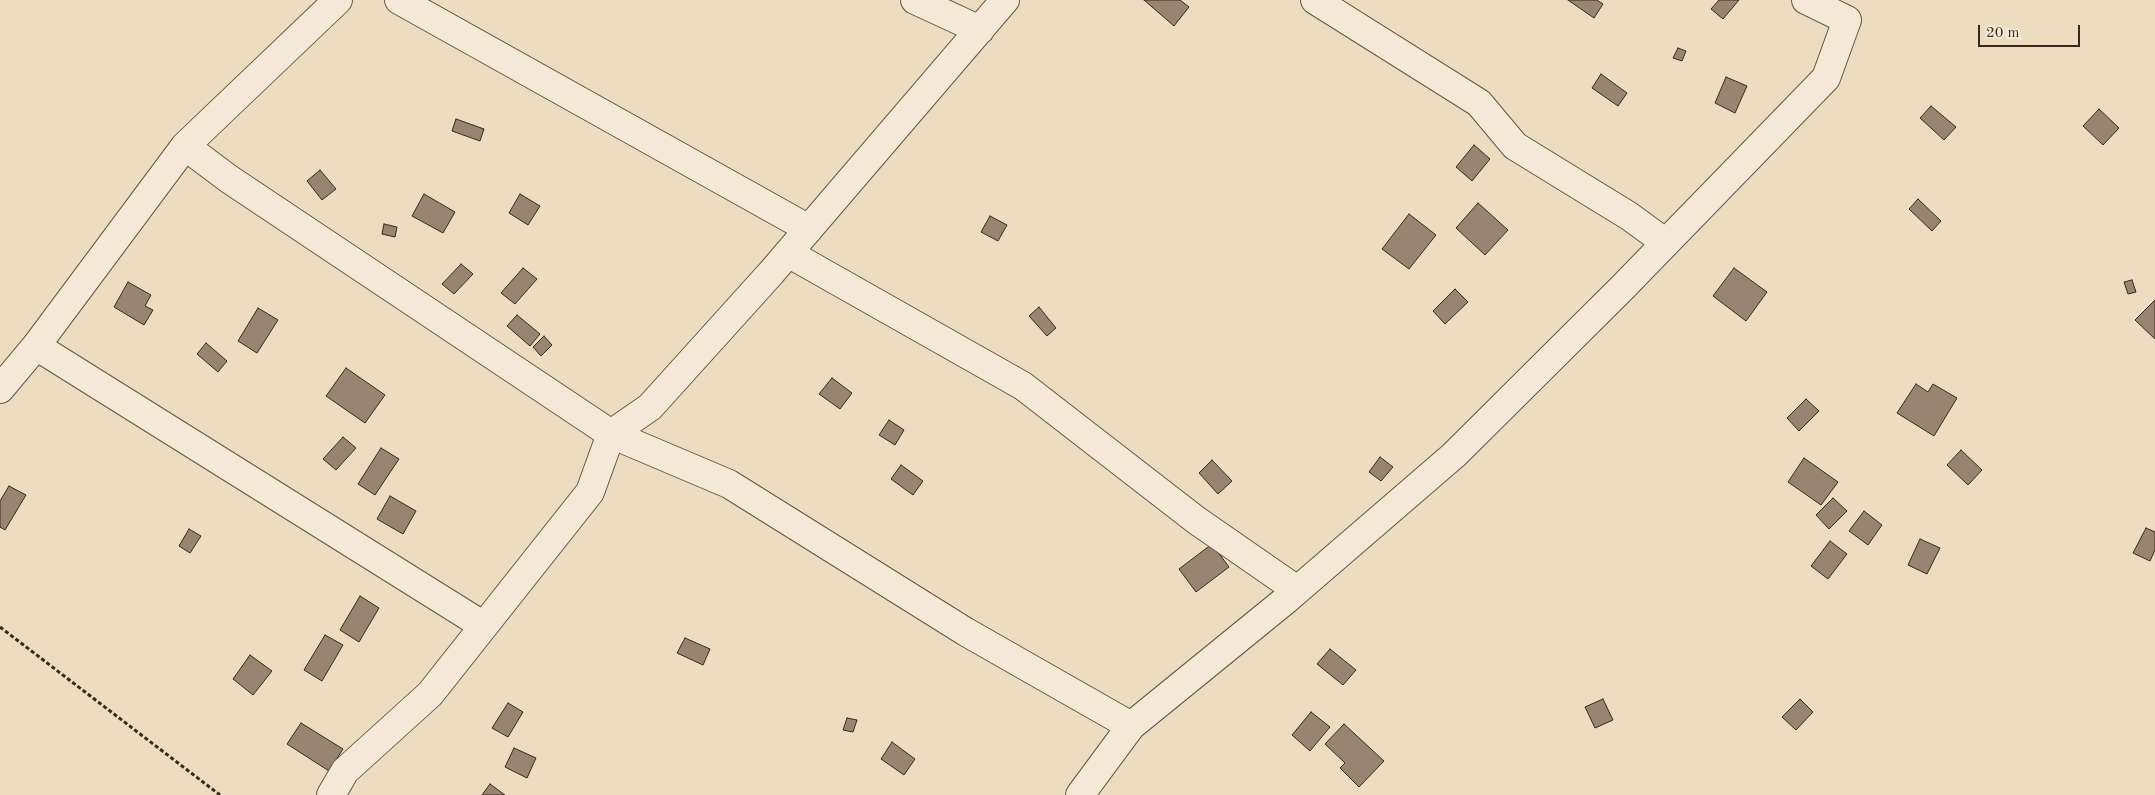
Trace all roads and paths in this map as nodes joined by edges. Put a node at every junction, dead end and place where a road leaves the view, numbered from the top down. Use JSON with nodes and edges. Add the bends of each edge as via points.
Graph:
{"nodes":[{"id":1,"x":338,"y":0,"type":"edge"},
{"id":2,"x":399,"y":0,"type":"edge"},
{"id":3,"x":915,"y":0,"type":"edge"},
{"id":4,"x":1005,"y":0,"type":"edge"},
{"id":5,"x":1315,"y":0,"type":"edge"},
{"id":6,"x":1806,"y":0,"type":"edge"},
{"id":7,"x":980,"y":30,"type":"junction"},
{"id":8,"x":185,"y":146,"type":"junction"},
{"id":9,"x":809,"y":229,"type":"junction"},
{"id":10,"x":1666,"y":243,"type":"junction"},
{"id":11,"x":788,"y":253,"type":"junction"},
{"id":12,"x":36,"y":346,"type":"junction"},
{"id":13,"x":0,"y":388,"type":"edge"},
{"id":14,"x":611,"y":434,"type":"junction"},
{"id":15,"x":1297,"y":590,"type":"junction"},
{"id":16,"x":484,"y":626,"type":"junction"},
{"id":17,"x":0,"y":627,"type":"edge"},
{"id":18,"x":1131,"y":726,"type":"junction"},
{"id":19,"x":220,"y":795,"type":"edge"},
{"id":20,"x":331,"y":795,"type":"edge"},
{"id":21,"x":1080,"y":795,"type":"edge"}],
"edges":[{"from":1,"to":8,"type":"street"},
{"from":2,"to":9,"type":"street"},
{"from":3,"to":7,"type":"street"},
{"from":4,"to":7,"type":"street"},
{"from":5,"to":10,"type":"street","via":[[1479,103],[1515,146],[1629,216]]},
{"from":6,"to":10,"type":"street","via":[[1848,20],[1826,78]]},
{"from":7,"to":9,"type":"street"},
{"from":8,"to":12,"type":"street"},
{"from":8,"to":14,"type":"street","via":[[229,179]]},
{"from":9,"to":11,"type":"street"},
{"from":10,"to":15,"type":"street","via":[[1454,455]]},
{"from":11,"to":14,"type":"street","via":[[650,407]]},
{"from":11,"to":15,"type":"street","via":[[1023,386],[1196,520]]},
{"from":12,"to":13,"type":"street"},
{"from":12,"to":16,"type":"street"},
{"from":14,"to":16,"type":"street","via":[[590,492]]},
{"from":14,"to":18,"type":"street","via":[[729,484],[966,632]]},
{"from":15,"to":18,"type":"street"},
{"from":16,"to":20,"type":"street","via":[[430,694],[346,771]]},
{"from":17,"to":19,"type":"path"},
{"from":18,"to":21,"type":"street"}]}
